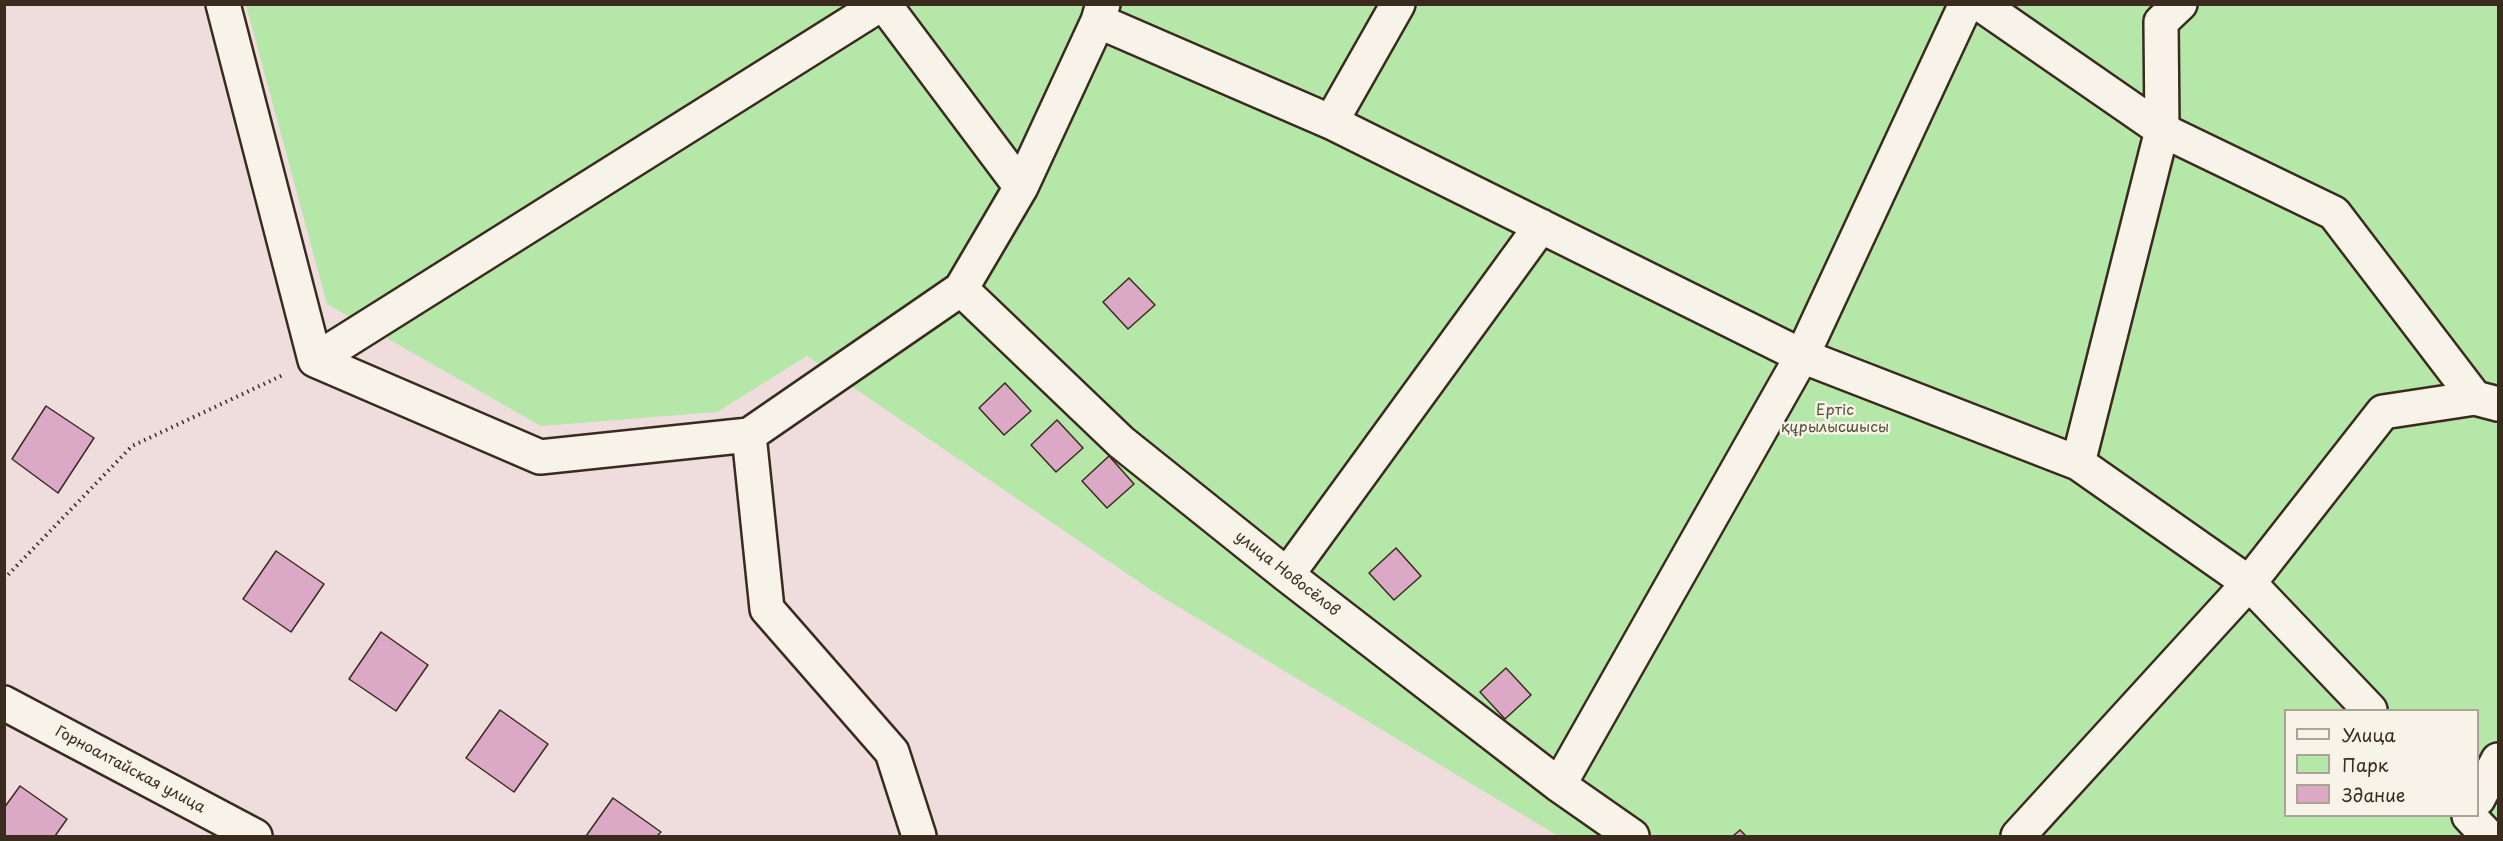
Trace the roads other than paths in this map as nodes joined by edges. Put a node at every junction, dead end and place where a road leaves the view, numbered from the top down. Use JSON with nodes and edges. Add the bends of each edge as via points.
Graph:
{"nodes":[{"id":1,"x":223,"y":4,"type":"edge"},
{"id":2,"x":883,"y":4,"type":"edge"},
{"id":3,"x":1398,"y":4,"type":"edge"},
{"id":4,"x":1966,"y":4,"type":"edge"},
{"id":5,"x":1980,"y":4,"type":"edge"},
{"id":6,"x":2168,"y":10,"type":"edge"},
{"id":7,"x":1101,"y":13,"type":"edge"},
{"id":8,"x":1331,"y":122,"type":"junction"},
{"id":9,"x":2162,"y":130,"type":"junction"},
{"id":10,"x":1021,"y":187,"type":"junction"},
{"id":11,"x":1541,"y":226,"type":"junction"},
{"id":12,"x":961,"y":289,"type":"junction"},
{"id":13,"x":1802,"y":356,"type":"junction"},
{"id":14,"x":315,"y":360,"type":"junction"},
{"id":15,"x":2487,"y":401,"type":"edge"},
{"id":16,"x":749,"y":435,"type":"junction"},
{"id":17,"x":2078,"y":463,"type":"junction"},
{"id":18,"x":1287,"y":575,"type":"junction"},
{"id":19,"x":2249,"y":583,"type":"junction"},
{"id":20,"x":4,"y":703,"type":"edge"},
{"id":21,"x":2368,"y":709,"type":"edge"},
{"id":22,"x":2499,"y":760,"type":"edge"},
{"id":23,"x":1558,"y":785,"type":"junction"},
{"id":24,"x":2479,"y":797,"type":"edge"},
{"id":25,"x":2470,"y":817,"type":"edge"},
{"id":26,"x":255,"y":837,"type":"edge"},
{"id":27,"x":919,"y":837,"type":"edge"},
{"id":28,"x":1632,"y":837,"type":"edge"},
{"id":29,"x":2018,"y":837,"type":"edge"},
{"id":30,"x":2488,"y":837,"type":"edge"}],
"edges":[{"from":1,"to":14,"type":"street"},
{"from":2,"to":10,"type":"street"},
{"from":2,"to":14,"type":"street"},
{"from":3,"to":8,"type":"street"},
{"from":4,"to":13,"type":"street"},
{"from":5,"to":9,"type":"street"},
{"from":6,"to":9,"type":"street"},
{"from":7,"to":8,"type":"street"},
{"from":7,"to":10,"type":"street"},
{"from":8,"to":11,"type":"street"},
{"from":9,"to":15,"type":"street","via":[[2334,213]]},
{"from":9,"to":17,"type":"street"},
{"from":10,"to":12,"type":"street"},
{"from":11,"to":13,"type":"street"},
{"from":11,"to":18,"type":"street"},
{"from":12,"to":16,"type":"street"},
{"from":12,"to":18,"type":"street","name":"улица Новосёлов","via":[[1121,442]]},
{"from":13,"to":17,"type":"street"},
{"from":13,"to":23,"type":"street"},
{"from":14,"to":16,"type":"street","via":[[540,457]]},
{"from":15,"to":19,"type":"street","via":[[2383,412]]},
{"from":16,"to":27,"type":"street","via":[[767,609],[892,752]]},
{"from":17,"to":19,"type":"street"},
{"from":18,"to":23,"type":"street","name":"улица Новосёлов"},
{"from":19,"to":21,"type":"street"},
{"from":19,"to":29,"type":"street"},
{"from":20,"to":26,"type":"street","name":"Горноалтайская улица"},
{"from":22,"to":24,"type":"street"},
{"from":23,"to":28,"type":"street","name":"улица Новосёлов"},
{"from":25,"to":30,"type":"street"}]}
